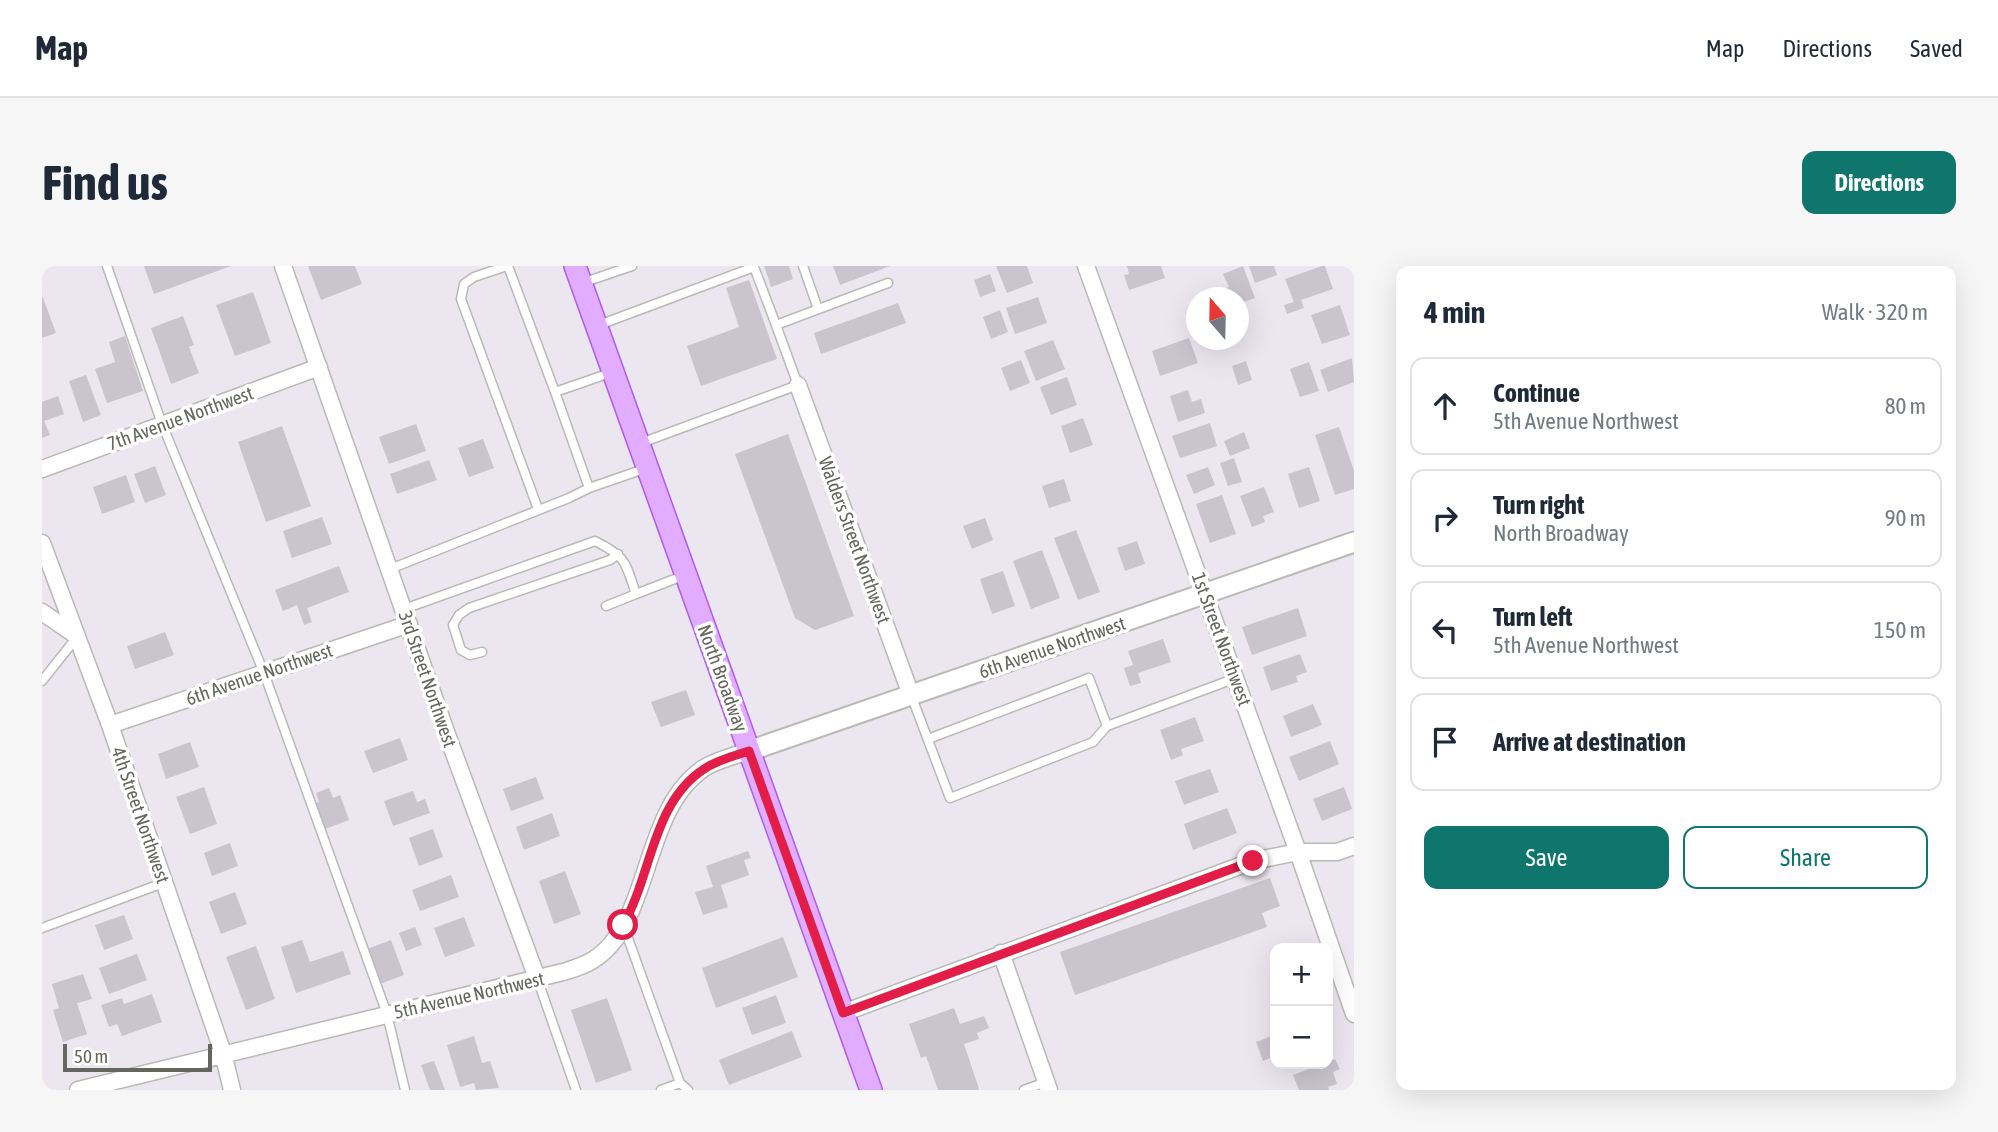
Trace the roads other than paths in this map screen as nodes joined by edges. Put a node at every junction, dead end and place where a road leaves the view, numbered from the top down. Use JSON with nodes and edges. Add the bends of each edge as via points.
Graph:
{"nodes":[{"id":1,"x":107,"y":266,"type":"edge"},
{"id":2,"x":283,"y":266,"type":"edge"},
{"id":3,"x":508,"y":266,"type":"edge"},
{"id":4,"x":632,"y":266,"type":"edge"},
{"id":5,"x":803,"y":266,"type":"edge"},
{"id":6,"x":1086,"y":266,"type":"edge"},
{"id":7,"x":578,"y":275,"type":"edge"},
{"id":8,"x":888,"y":284,"type":"dead end"},
{"id":9,"x":818,"y":309,"type":"junction"},
{"id":10,"x":776,"y":324,"type":"junction"},
{"id":11,"x":597,"y":326,"type":"junction"},
{"id":12,"x":319,"y":367,"type":"junction"},
{"id":13,"x":613,"y":372,"type":"junction"},
{"id":14,"x":798,"y":386,"type":"junction"},
{"id":15,"x":555,"y":392,"type":"junction"},
{"id":16,"x":162,"y":424,"type":"junction"},
{"id":17,"x":639,"y":444,"type":"junction"},
{"id":18,"x":647,"y":468,"type":"junction"},
{"id":19,"x":42,"y":469,"type":"edge"},
{"id":20,"x":589,"y":488,"type":"junction"},
{"id":21,"x":538,"y":509,"type":"junction"},
{"id":22,"x":1354,"y":542,"type":"edge"},
{"id":23,"x":42,"y":543,"type":"edge"},
{"id":24,"x":618,"y":554,"type":"junction"},
{"id":25,"x":390,"y":569,"type":"junction"},
{"id":26,"x":685,"y":575,"type":"junction"},
{"id":27,"x":636,"y":594,"type":"junction"},
{"id":28,"x":1206,"y":594,"type":"junction"},
{"id":29,"x":606,"y":606,"type":"dead end"},
{"id":30,"x":42,"y":612,"type":"edge"},
{"id":31,"x":406,"y":617,"type":"junction"},
{"id":32,"x":77,"y":636,"type":"junction"},
{"id":33,"x":482,"y":652,"type":"dead end"},
{"id":34,"x":264,"y":673,"type":"junction"},
{"id":35,"x":1236,"y":678,"type":"junction"},
{"id":36,"x":42,"y":681,"type":"edge"},
{"id":37,"x":911,"y":695,"type":"junction"},
{"id":38,"x":110,"y":725,"type":"junction"},
{"id":39,"x":1107,"y":726,"type":"junction"},
{"id":40,"x":928,"y":739,"type":"junction"},
{"id":41,"x":749,"y":751,"type":"junction"},
{"id":42,"x":1354,"y":846,"type":"edge"},
{"id":43,"x":1298,"y":852,"type":"junction"},
{"id":44,"x":163,"y":883,"type":"junction"},
{"id":45,"x":623,"y":925,"type":"junction"},
{"id":46,"x":42,"y":928,"type":"edge"},
{"id":47,"x":1001,"y":953,"type":"junction"},
{"id":48,"x":537,"y":978,"type":"junction"},
{"id":49,"x":843,"y":1013,"type":"junction"},
{"id":50,"x":387,"y":1014,"type":"junction"},
{"id":51,"x":1354,"y":1014,"type":"edge"},
{"id":52,"x":223,"y":1054,"type":"junction"},
{"id":53,"x":680,"y":1083,"type":"junction"},
{"id":54,"x":1048,"y":1086,"type":"edge"},
{"id":55,"x":78,"y":1090,"type":"edge"},
{"id":56,"x":232,"y":1090,"type":"edge"},
{"id":57,"x":405,"y":1090,"type":"edge"},
{"id":58,"x":576,"y":1090,"type":"edge"},
{"id":59,"x":661,"y":1090,"type":"edge"},
{"id":60,"x":688,"y":1090,"type":"edge"},
{"id":61,"x":871,"y":1090,"type":"edge"},
{"id":62,"x":1024,"y":1090,"type":"edge"}],
"edges":[{"from":1,"to":16,"type":"lane"},
{"from":2,"to":12,"type":"street","name":"3rd Street Northwest"},
{"from":3,"to":15,"type":"lane"},
{"from":3,"to":21,"type":"lane","via":[[464,284],[461,299]]},
{"from":4,"to":7,"type":"lane"},
{"from":5,"to":9,"type":"lane"},
{"from":6,"to":28,"type":"street","name":"1st Street Northwest"},
{"from":7,"to":11,"type":"main road","name":"North Broadway"},
{"from":8,"to":9,"type":"lane"},
{"from":9,"to":10,"type":"lane"},
{"from":10,"to":11,"type":"lane","via":[[754,267]]},
{"from":10,"to":14,"type":"lane"},
{"from":11,"to":13,"type":"main road","name":"North Broadway"},
{"from":12,"to":16,"type":"street","name":"7th Avenue Northwest"},
{"from":12,"to":25,"type":"street","name":"3rd Street Northwest"},
{"from":13,"to":15,"type":"lane"},
{"from":13,"to":17,"type":"main road","name":"North Broadway"},
{"from":14,"to":17,"type":"lane"},
{"from":14,"to":37,"type":"street","name":"Walders Street Northwest"},
{"from":15,"to":20,"type":"lane"},
{"from":16,"to":19,"type":"street","name":"7th Avenue Northwest"},
{"from":16,"to":34,"type":"lane"},
{"from":17,"to":18,"type":"main road","name":"North Broadway"},
{"from":18,"to":20,"type":"lane"},
{"from":18,"to":26,"type":"main road","name":"North Broadway"},
{"from":20,"to":21,"type":"lane"},
{"from":21,"to":25,"type":"lane"},
{"from":22,"to":28,"type":"street","name":"6th Avenue Northwest"},
{"from":23,"to":32,"type":"street","name":"4th Street Northwest"},
{"from":24,"to":27,"type":"lane","via":[[625,561]]},
{"from":24,"to":31,"type":"lane","via":[[595,541]]},
{"from":24,"to":33,"type":"lane","via":[[459,615],[453,625],[461,650]]},
{"from":25,"to":31,"type":"street","name":"3rd Street Northwest"},
{"from":26,"to":27,"type":"lane"},
{"from":26,"to":41,"type":"main road","name":"North Broadway"},
{"from":27,"to":29,"type":"lane"},
{"from":28,"to":35,"type":"street","name":"1st Street Northwest"},
{"from":28,"to":37,"type":"street","name":"6th Avenue Northwest"},
{"from":30,"to":32,"type":"street"},
{"from":31,"to":34,"type":"street","name":"6th Avenue Northwest"},
{"from":31,"to":48,"type":"street","name":"3rd Street Northwest"},
{"from":32,"to":36,"type":"lane"},
{"from":32,"to":38,"type":"street","name":"4th Street Northwest"},
{"from":34,"to":38,"type":"street","name":"6th Avenue Northwest"},
{"from":34,"to":50,"type":"lane"},
{"from":35,"to":39,"type":"lane"},
{"from":35,"to":43,"type":"street","name":"1st Street Northwest"},
{"from":37,"to":40,"type":"lane"},
{"from":37,"to":41,"type":"street","name":"6th Avenue Northwest"},
{"from":38,"to":44,"type":"street","name":"4th Street Northwest"},
{"from":39,"to":40,"type":"lane","via":[[1089,678]]},
{"from":39,"to":40,"type":"lane","via":[[1093,742],[950,798]]},
{"from":41,"to":45,"type":"street","name":"5th Avenue Northwest","via":[[704,768],[680,791]]},
{"from":41,"to":49,"type":"main road","name":"North Broadway"},
{"from":42,"to":43,"type":"street","via":[[1337,852]]},
{"from":43,"to":47,"type":"street","via":[[1253,861]]},
{"from":43,"to":51,"type":"street","name":"1st Street Northwest"},
{"from":44,"to":46,"type":"lane"},
{"from":44,"to":52,"type":"street","name":"4th Street Northwest"},
{"from":45,"to":48,"type":"street","name":"5th Avenue Northwest","via":[[594,960]]},
{"from":45,"to":53,"type":"lane"},
{"from":47,"to":49,"type":"street"},
{"from":47,"to":54,"type":"street"},
{"from":48,"to":50,"type":"street","name":"5th Avenue Northwest"},
{"from":48,"to":58,"type":"lane","name":"3rd Street Northwest"},
{"from":49,"to":61,"type":"main road","name":"North Broadway"},
{"from":50,"to":52,"type":"street","name":"5th Avenue Northwest"},
{"from":50,"to":57,"type":"lane"},
{"from":52,"to":55,"type":"street","name":"5th Avenue Northwest"},
{"from":52,"to":56,"type":"street","name":"4th Street Northwest"},
{"from":53,"to":59,"type":"lane"},
{"from":53,"to":60,"type":"lane"},
{"from":54,"to":62,"type":"lane"}]}
